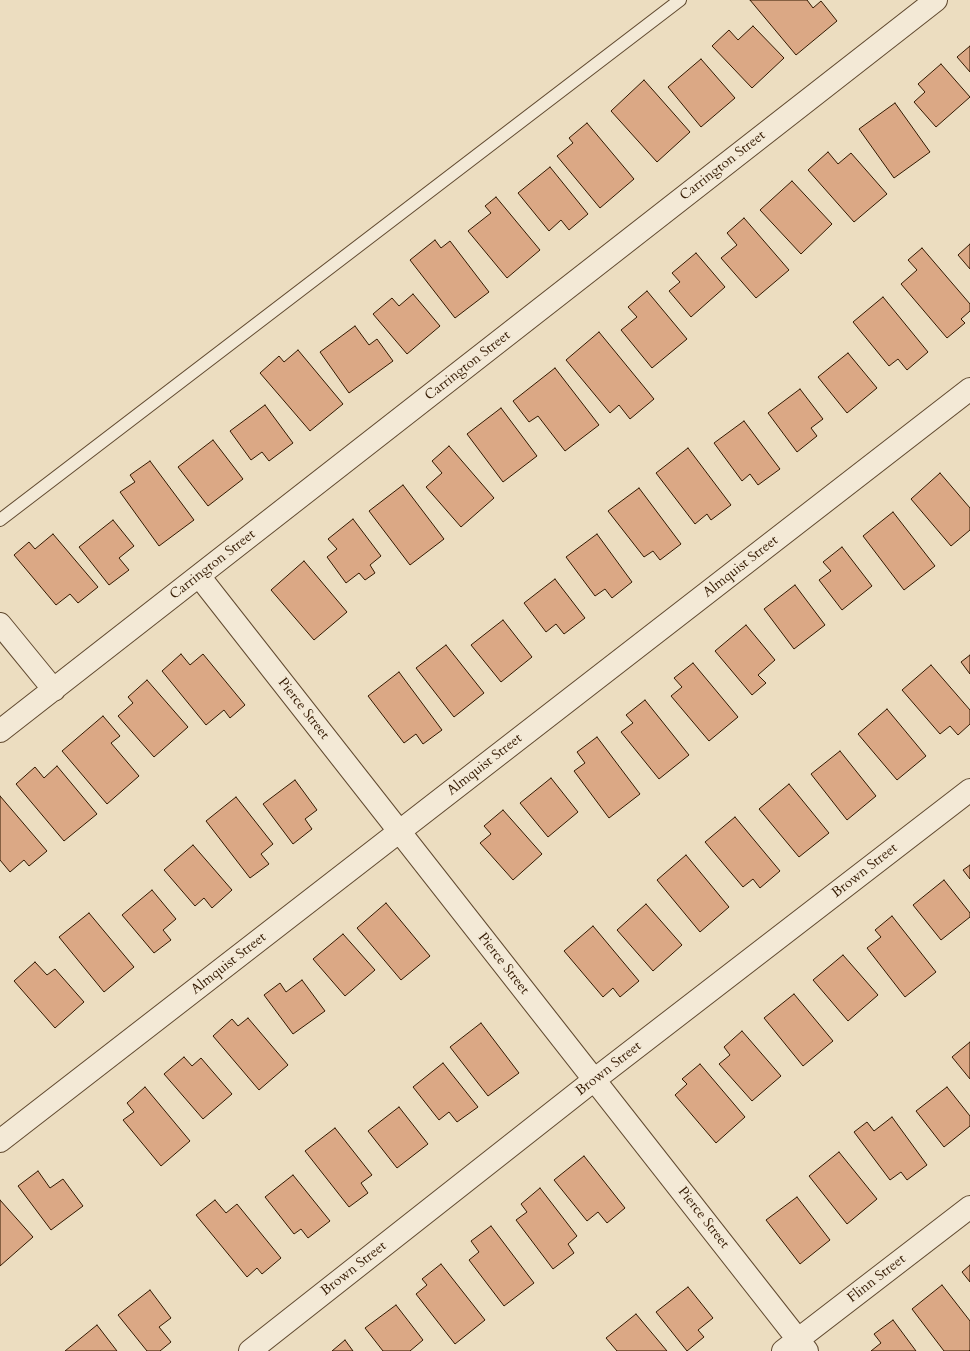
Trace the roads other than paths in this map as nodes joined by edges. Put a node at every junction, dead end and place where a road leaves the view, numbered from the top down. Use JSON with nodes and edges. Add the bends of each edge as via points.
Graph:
{"nodes":[{"id":1,"x":680,"y":0,"type":"edge"},
{"id":2,"x":936,"y":0,"type":"edge"},
{"id":3,"x":970,"y":389,"type":"edge"},
{"id":4,"x":0,"y":520,"type":"edge"},
{"id":5,"x":199,"y":576,"type":"junction"},
{"id":6,"x":0,"y":624,"type":"edge"},
{"id":7,"x":54,"y":690,"type":"junction"},
{"id":8,"x":0,"y":731,"type":"edge"},
{"id":9,"x":970,"y":790,"type":"edge"},
{"id":10,"x":399,"y":832,"type":"junction"},
{"id":11,"x":594,"y":1080,"type":"junction"},
{"id":12,"x":0,"y":1141,"type":"edge"},
{"id":13,"x":970,"y":1206,"type":"edge"},
{"id":14,"x":796,"y":1347,"type":"edge"},
{"id":15,"x":250,"y":1351,"type":"edge"}],
"edges":[{"from":1,"to":4,"type":"lane"},
{"from":2,"to":5,"type":"street","name":"Carrington Street"},
{"from":3,"to":10,"type":"street","name":"Almquist Street"},
{"from":5,"to":7,"type":"street","name":"Carrington Street"},
{"from":5,"to":10,"type":"street","name":"Pierce Street"},
{"from":6,"to":7,"type":"street"},
{"from":7,"to":8,"type":"street","name":"Carrington Street"},
{"from":9,"to":11,"type":"street","name":"Brown Street"},
{"from":10,"to":11,"type":"street","name":"Pierce Street"},
{"from":10,"to":12,"type":"street","name":"Almquist Street"},
{"from":11,"to":14,"type":"street","name":"Pierce Street"},
{"from":11,"to":15,"type":"street","name":"Brown Street"},
{"from":13,"to":14,"type":"street","name":"Flinn Street"}]}
